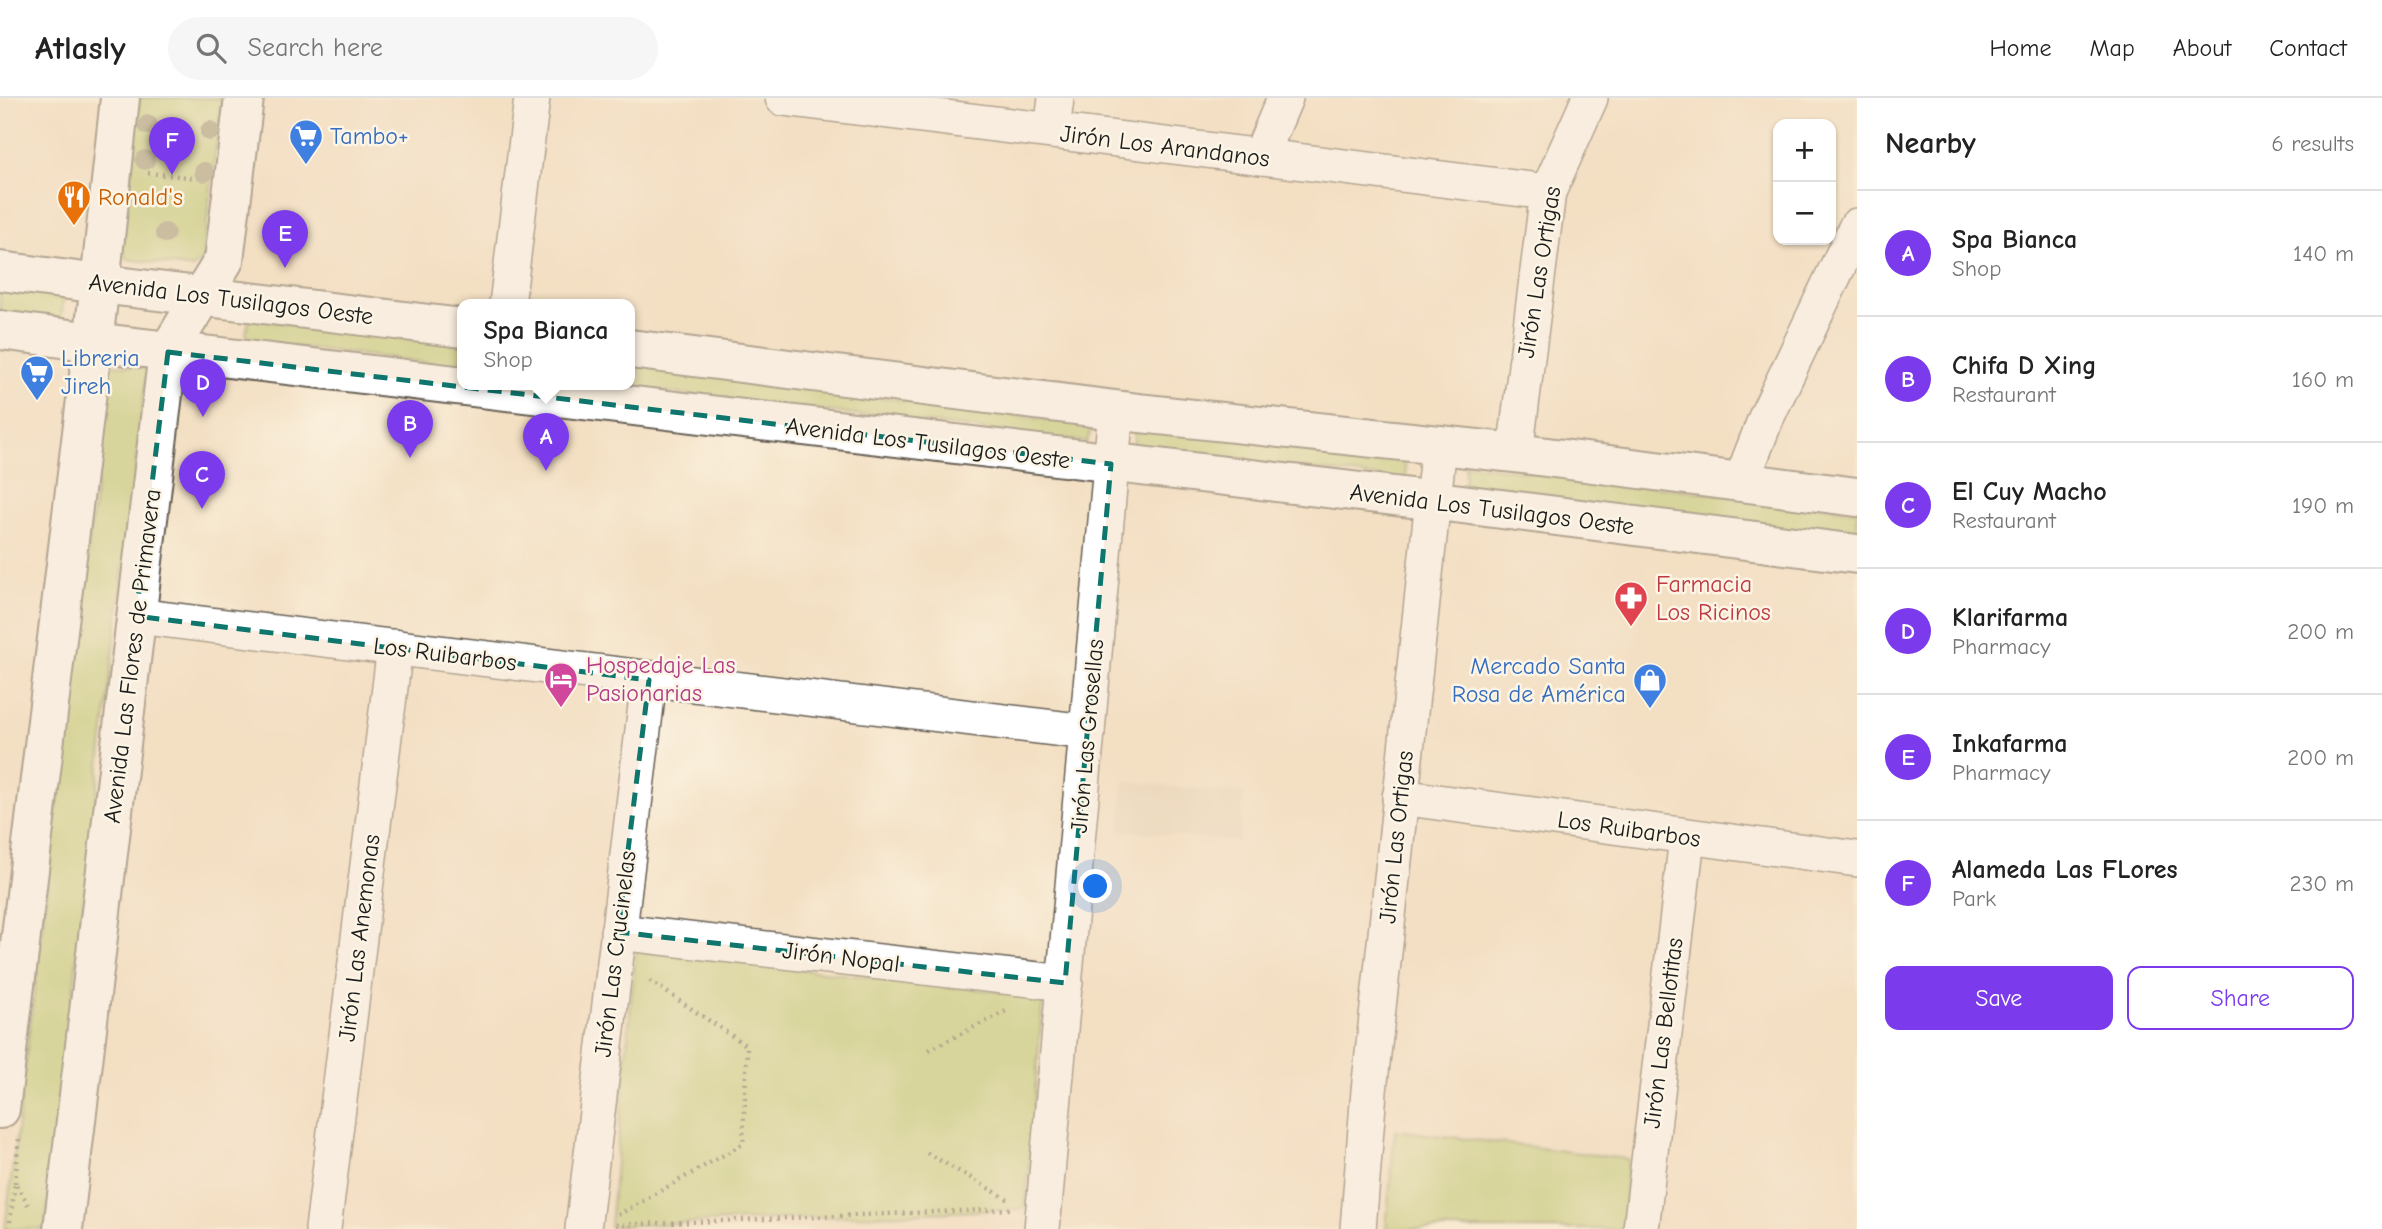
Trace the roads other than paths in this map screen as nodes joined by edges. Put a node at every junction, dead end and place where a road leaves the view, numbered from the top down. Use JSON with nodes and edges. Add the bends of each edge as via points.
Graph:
{"nodes":[{"id":1,"x":120,"y":98,"type":"edge"},
{"id":2,"x":244,"y":98,"type":"edge"},
{"id":3,"x":532,"y":98,"type":"edge"},
{"id":4,"x":789,"y":98,"type":"edge"},
{"id":5,"x":1285,"y":98,"type":"edge"},
{"id":6,"x":1590,"y":98,"type":"edge"},
{"id":7,"x":1054,"y":115,"type":"edge"},
{"id":8,"x":1260,"y":157,"type":"junction"},
{"id":9,"x":1548,"y":192,"type":"junction"},
{"id":10,"x":1857,"y":226,"type":"edge"},
{"id":11,"x":0,"y":271,"type":"edge"},
{"id":12,"x":100,"y":284,"type":"junction"},
{"id":13,"x":202,"y":298,"type":"junction"},
{"id":14,"x":508,"y":299,"type":"edge"},
{"id":15,"x":457,"y":327,"type":"edge"},
{"id":16,"x":0,"y":330,"type":"edge"},
{"id":17,"x":93,"y":342,"type":"junction"},
{"id":18,"x":635,"y":350,"type":"edge"},
{"id":19,"x":168,"y":352,"type":"junction"},
{"id":20,"x":457,"y":386,"type":"edge"},
{"id":21,"x":488,"y":390,"type":"edge"},
{"id":22,"x":1116,"y":410,"type":"junction"},
{"id":23,"x":1439,"y":445,"type":"junction"},
{"id":24,"x":1515,"y":453,"type":"junction"},
{"id":25,"x":1111,"y":464,"type":"junction"},
{"id":26,"x":1741,"y":482,"type":"junction"},
{"id":27,"x":1857,"y":497,"type":"edge"},
{"id":28,"x":1433,"y":500,"type":"junction"},
{"id":29,"x":1857,"y":554,"type":"edge"},
{"id":30,"x":136,"y":616,"type":"junction"},
{"id":31,"x":395,"y":647,"type":"junction"},
{"id":32,"x":649,"y":680,"type":"junction"},
{"id":33,"x":1087,"y":732,"type":"junction"},
{"id":34,"x":1401,"y":797,"type":"junction"},
{"id":35,"x":1687,"y":838,"type":"junction"},
{"id":36,"x":1857,"y":859,"type":"edge"},
{"id":37,"x":618,"y":932,"type":"junction"},
{"id":38,"x":1065,"y":983,"type":"junction"},
{"id":39,"x":0,"y":1110,"type":"edge"},
{"id":40,"x":49,"y":1224,"type":"edge"},
{"id":41,"x":584,"y":1228,"type":"edge"},
{"id":42,"x":323,"y":1229,"type":"edge"},
{"id":43,"x":1042,"y":1229,"type":"edge"},
{"id":44,"x":1358,"y":1229,"type":"edge"},
{"id":45,"x":1641,"y":1229,"type":"edge"}],
"edges":[{"from":1,"to":12,"type":"main road"},
{"from":2,"to":13,"type":"main road","name":"Avenida Las Flores de Primavera","via":[[224,260]]},
{"from":3,"to":14,"type":"street"},
{"from":4,"to":7,"type":"street","name":"Jirón Los Arandanos"},
{"from":5,"to":8,"type":"street"},
{"from":6,"to":9,"type":"street","name":"Jirón Las Ortigas"},
{"from":7,"to":8,"type":"street","name":"Jirón Los Arandanos"},
{"from":8,"to":9,"type":"street","name":"Jirón Los Arandanos"},
{"from":9,"to":24,"type":"street","name":"Jirón Las Ortigas"},
{"from":10,"to":26,"type":"street","via":[[1766,418]]},
{"from":11,"to":12,"type":"main road","name":"Avenida Los Tusilagos Oeste"},
{"from":12,"to":13,"type":"main road","name":"Avenida Los Tusilagos Oeste"},
{"from":12,"to":17,"type":"main road"},
{"from":13,"to":15,"type":"main road","name":"Avenida Los Tusilagos Oeste"},
{"from":13,"to":19,"type":"main road","name":"Avenida Las Flores de Primavera"},
{"from":16,"to":17,"type":"main road","name":"Avenida Los Tusilagos Oeste"},
{"from":17,"to":19,"type":"main road","name":"Avenida Los Tusilagos Oeste"},
{"from":17,"to":39,"type":"main road"},
{"from":18,"to":22,"type":"main road"},
{"from":19,"to":20,"type":"main road","name":"Avenida Los Tusilagos Oeste"},
{"from":19,"to":30,"type":"main road","name":"Avenida Las Flores de Primavera"},
{"from":21,"to":25,"type":"main road","name":"Avenida Los Tusilagos Oeste"},
{"from":22,"to":23,"type":"main road"},
{"from":22,"to":25,"type":"street","name":"Jirón Las Grosellas"},
{"from":23,"to":24,"type":"main road"},
{"from":23,"to":28,"type":"street","name":"Jirón Las Ortigas"},
{"from":24,"to":26,"type":"main road"},
{"from":25,"to":28,"type":"main road","name":"Avenida Los Tusilagos Oeste"},
{"from":25,"to":33,"type":"street","name":"Jirón Las Grosellas"},
{"from":26,"to":27,"type":"main road"},
{"from":28,"to":29,"type":"main road","name":"Avenida Los Tusilagos Oeste"},
{"from":28,"to":34,"type":"street","name":"Jirón Las Ortigas"},
{"from":30,"to":31,"type":"street","name":"Los Ruibarbos"},
{"from":30,"to":40,"type":"main road","name":"Avenida Las Flores de Primavera"},
{"from":31,"to":32,"type":"street","name":"Los Ruibarbos"},
{"from":31,"to":42,"type":"street","name":"Jirón Las Anemonas"},
{"from":32,"to":33,"type":"street","name":"Los Ruibarbos"},
{"from":32,"to":37,"type":"street","name":"Jirón Las Crucinelas"},
{"from":33,"to":38,"type":"street","name":"Jirón Las Grosellas"},
{"from":34,"to":35,"type":"street","name":"Los Ruibarbos"},
{"from":34,"to":44,"type":"street","name":"Jirón Las Ortigas"},
{"from":35,"to":36,"type":"street","name":"Los Ruibarbos"},
{"from":35,"to":45,"type":"street","name":"Jirón Las Bellotitas"},
{"from":37,"to":38,"type":"street","name":"Jirón Nopal"},
{"from":37,"to":41,"type":"street","name":"Jirón Las Crucinelas"},
{"from":38,"to":43,"type":"street","name":"Jirón Las Grosellas"}]}
